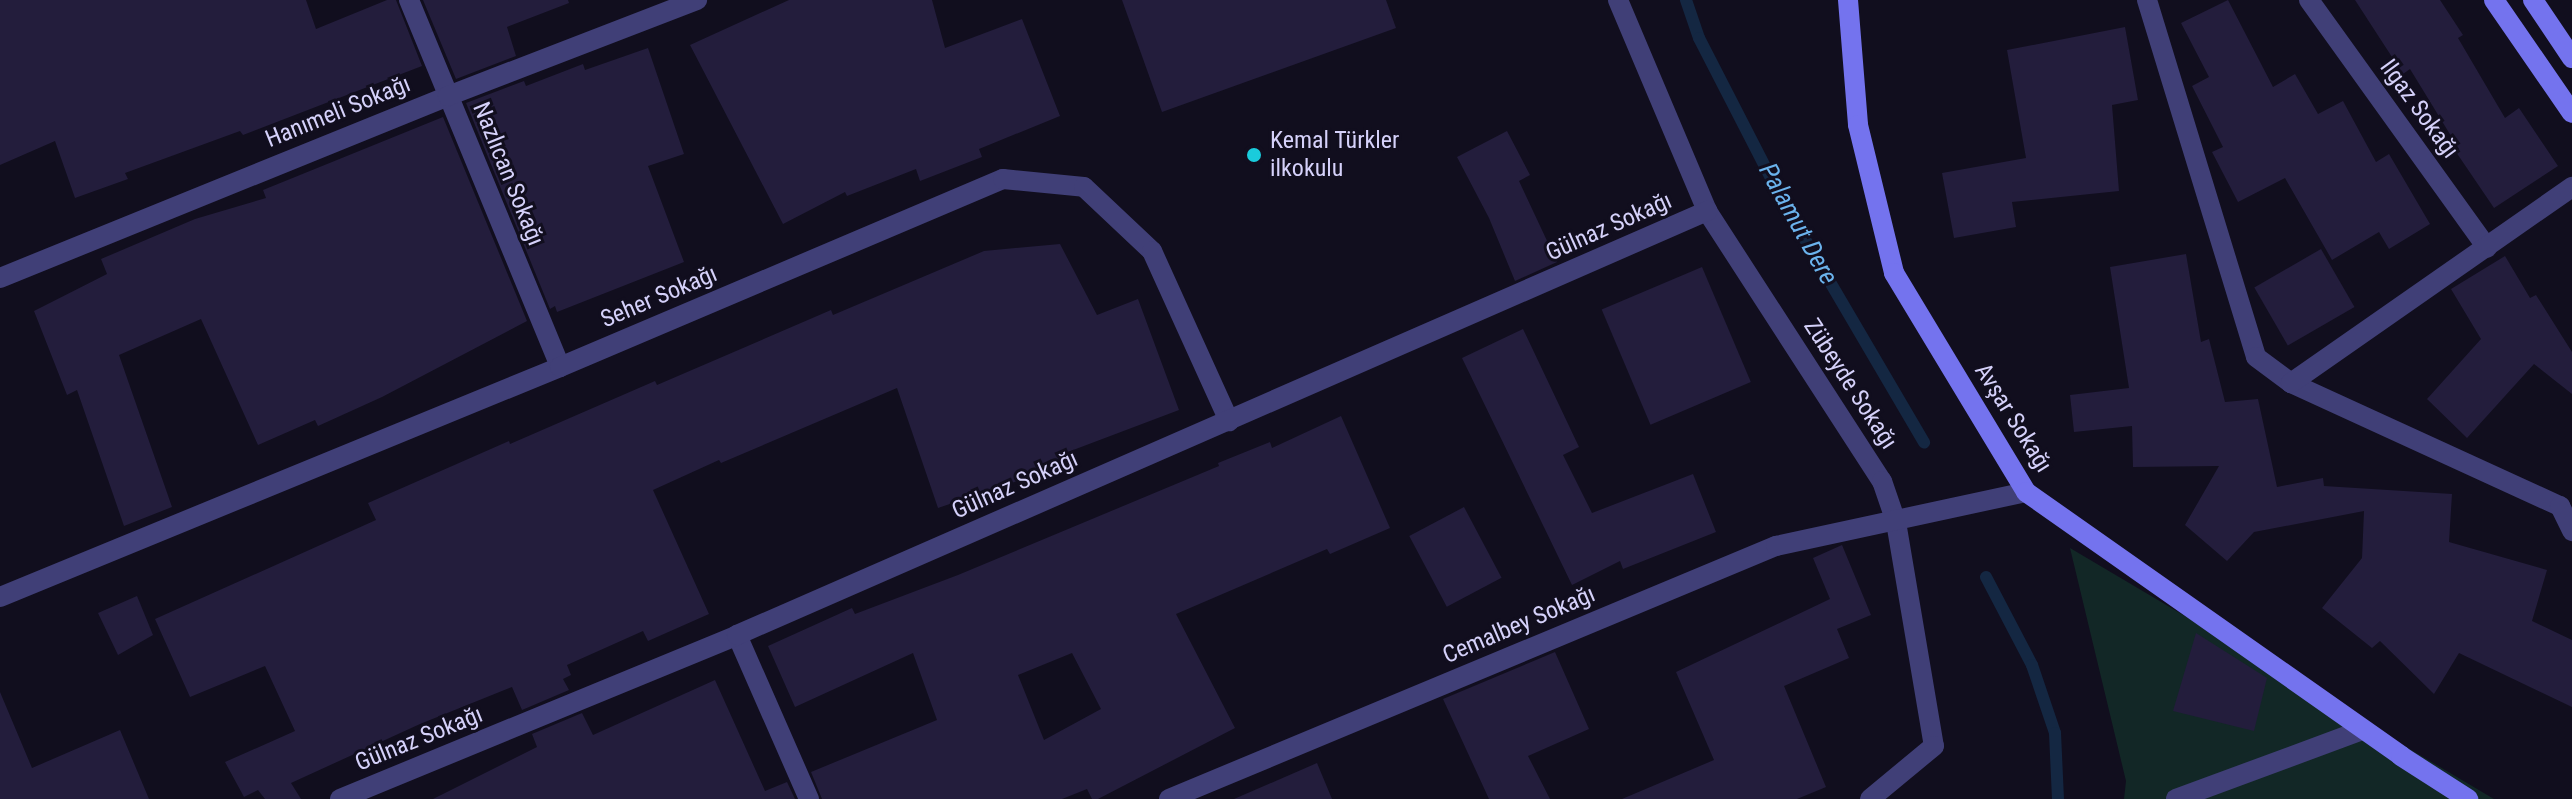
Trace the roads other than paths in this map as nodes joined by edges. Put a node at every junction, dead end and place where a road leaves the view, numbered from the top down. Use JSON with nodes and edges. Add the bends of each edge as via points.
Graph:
{"nodes":[{"id":1,"x":409,"y":0,"type":"edge"},
{"id":2,"x":697,"y":0,"type":"edge"},
{"id":3,"x":1618,"y":0,"type":"edge"},
{"id":4,"x":1848,"y":0,"type":"edge"},
{"id":5,"x":2147,"y":0,"type":"edge"},
{"id":6,"x":2309,"y":0,"type":"edge"},
{"id":7,"x":2494,"y":0,"type":"edge"},
{"id":8,"x":2533,"y":0,"type":"edge"},
{"id":9,"x":2572,"y":58,"type":"edge"},
{"id":10,"x":448,"y":96,"type":"junction"},
{"id":11,"x":2572,"y":113,"type":"edge"},
{"id":12,"x":2572,"y":187,"type":"edge"},
{"id":13,"x":1707,"y":211,"type":"junction"},
{"id":14,"x":2487,"y":248,"type":"junction"},
{"id":15,"x":0,"y":278,"type":"edge"},
{"id":16,"x":560,"y":367,"type":"junction"},
{"id":17,"x":2291,"y":383,"type":"junction"},
{"id":18,"x":1229,"y":421,"type":"junction"},
{"id":19,"x":2026,"y":492,"type":"junction"},
{"id":20,"x":2566,"y":500,"type":"edge"},
{"id":21,"x":1896,"y":522,"type":"junction"},
{"id":22,"x":2572,"y":531,"type":"edge"},
{"id":23,"x":0,"y":597,"type":"edge"},
{"id":24,"x":737,"y":635,"type":"junction"},
{"id":25,"x":2363,"y":730,"type":"junction"},
{"id":26,"x":340,"y":799,"type":"edge"},
{"id":27,"x":809,"y":799,"type":"edge"},
{"id":28,"x":1169,"y":799,"type":"edge"},
{"id":29,"x":1870,"y":799,"type":"edge"},
{"id":30,"x":2176,"y":799,"type":"edge"},
{"id":31,"x":2468,"y":799,"type":"edge"}],
"edges":[{"from":1,"to":10,"type":"street","name":"Nazlıcan Sokağı"},
{"from":2,"to":10,"type":"street","name":"Hanımeli Sokağı"},
{"from":3,"to":13,"type":"street","name":"Zübeyde Sokağı"},
{"from":4,"to":19,"type":"street","name":"Avşar Sokağı","via":[[1858,125],[1894,273]]},
{"from":5,"to":17,"type":"street","via":[[2256,357]]},
{"from":6,"to":14,"type":"street","name":"Ilgaz Sokağı"},
{"from":7,"to":11,"type":"street"},
{"from":8,"to":9,"type":"street"},
{"from":10,"to":15,"type":"street","name":"Hanımeli Sokağı"},
{"from":10,"to":16,"type":"street","name":"Nazlıcan Sokağı"},
{"from":12,"to":14,"type":"street"},
{"from":13,"to":18,"type":"street","name":"Gülnaz Sokağı"},
{"from":13,"to":21,"type":"street","name":"Zübeyde Sokağı","via":[[1882,481]]},
{"from":14,"to":17,"type":"street"},
{"from":16,"to":18,"type":"street","name":"Seher Sokağı","via":[[1003,179],[1084,187],[1152,251]]},
{"from":16,"to":23,"type":"street","name":"Seher Sokağı"},
{"from":17,"to":20,"type":"street"},
{"from":18,"to":24,"type":"street","name":"Gülnaz Sokağı"},
{"from":19,"to":21,"type":"street","name":"Cemalbey Sokağı"},
{"from":19,"to":25,"type":"street","name":"Avşar Sokağı"},
{"from":20,"to":22,"type":"street"},
{"from":21,"to":28,"type":"street","name":"Cemalbey Sokağı","via":[[1776,546]]},
{"from":21,"to":29,"type":"street","name":"Zübeyde Sokağı","via":[[1934,746]]},
{"from":24,"to":26,"type":"street","name":"Gülnaz Sokağı"},
{"from":24,"to":27,"type":"street"},
{"from":25,"to":30,"type":"street"},
{"from":25,"to":31,"type":"street","name":"Avşar Sokağı"}]}
